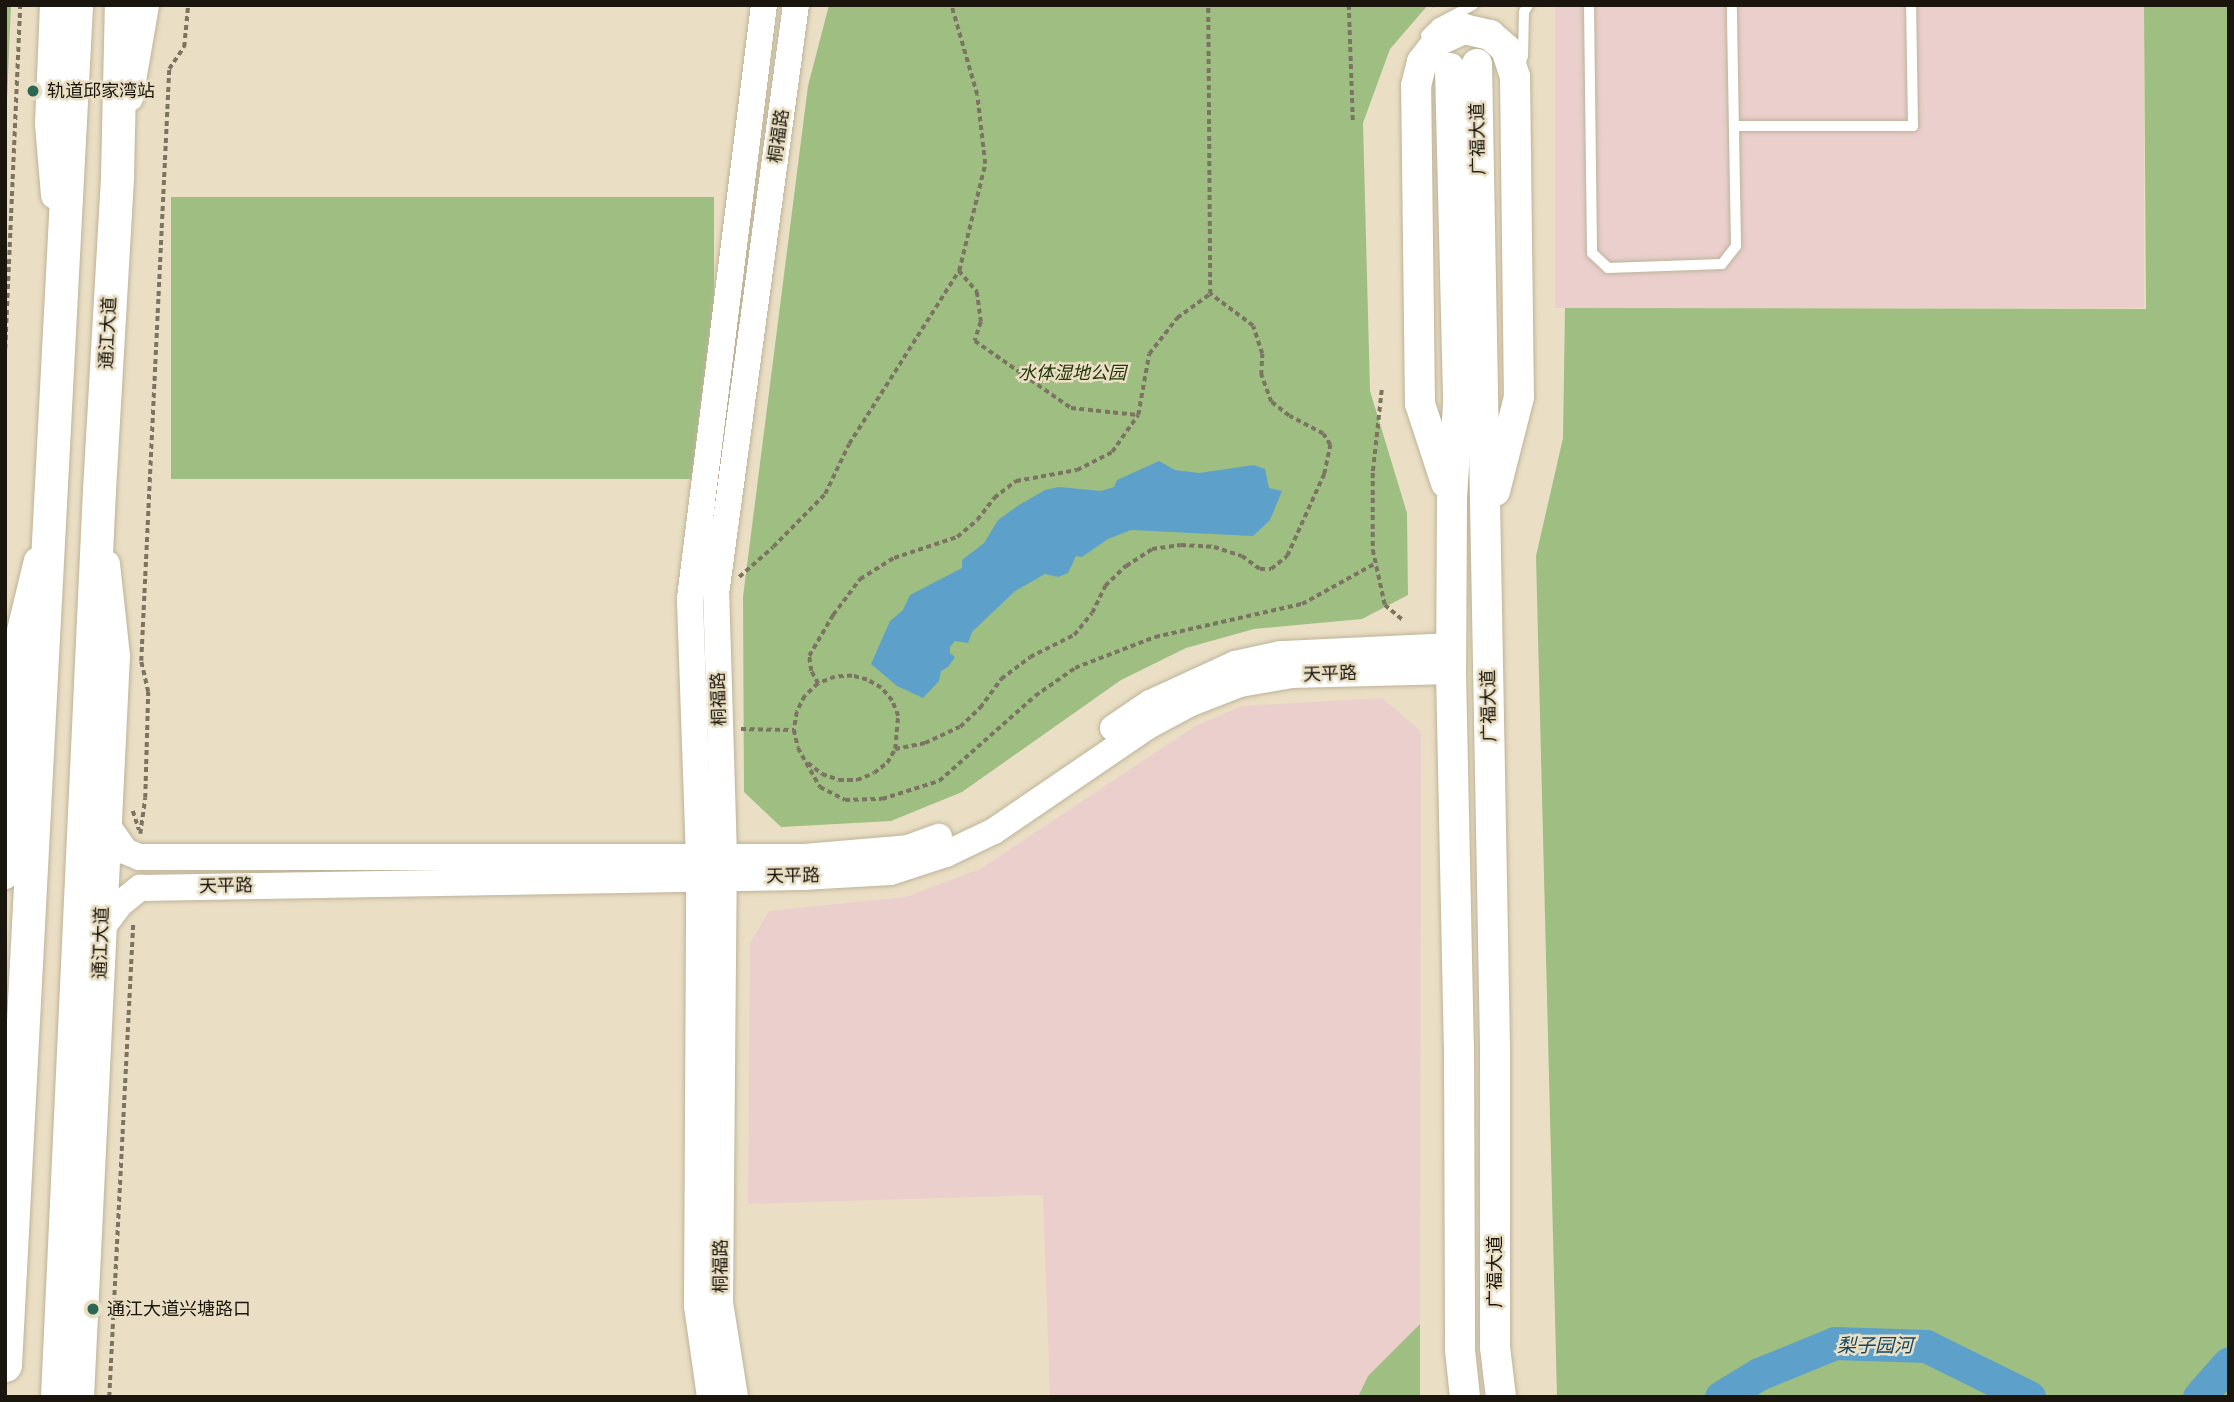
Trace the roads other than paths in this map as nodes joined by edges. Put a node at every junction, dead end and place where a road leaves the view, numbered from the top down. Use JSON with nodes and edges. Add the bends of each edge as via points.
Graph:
{"nodes":[{"id":1,"x":54,"y":5,"type":"edge"},
{"id":2,"x":76,"y":5,"type":"edge"},
{"id":3,"x":121,"y":5,"type":"edge"},
{"id":4,"x":146,"y":5,"type":"edge"},
{"id":5,"x":764,"y":5,"type":"edge"},
{"id":6,"x":796,"y":5,"type":"edge"},
{"id":7,"x":1474,"y":5,"type":"edge"},
{"id":8,"x":1528,"y":5,"type":"edge"},
{"id":9,"x":1589,"y":5,"type":"edge"},
{"id":10,"x":1731,"y":5,"type":"edge"},
{"id":11,"x":1911,"y":5,"type":"edge"},
{"id":12,"x":1515,"y":76,"type":"junction"},
{"id":13,"x":1416,"y":86,"type":"junction"},
{"id":14,"x":1734,"y":126,"type":"junction"},
{"id":15,"x":117,"y":176,"type":"junction"},
{"id":16,"x":61,"y":303,"type":"junction"},
{"id":17,"x":99,"y":491,"type":"junction"},
{"id":18,"x":53,"y":497,"type":"junction"},
{"id":19,"x":1452,"y":499,"type":"junction"},
{"id":20,"x":1486,"y":525,"type":"junction"},
{"id":21,"x":1451,"y":659,"type":"junction"},
{"id":22,"x":107,"y":825,"type":"junction"},
{"id":23,"x":711,"y":867,"type":"junction"},
{"id":24,"x":5,"y":876,"type":"edge"},
{"id":25,"x":102,"y":928,"type":"junction"},
{"id":26,"x":5,"y":1262,"type":"edge"},
{"id":27,"x":9,"y":1312,"type":"junction"},
{"id":28,"x":5,"y":1365,"type":"edge"},
{"id":29,"x":57,"y":1397,"type":"edge"},
{"id":30,"x":81,"y":1397,"type":"edge"},
{"id":31,"x":710,"y":1397,"type":"edge"},
{"id":32,"x":735,"y":1397,"type":"edge"},
{"id":33,"x":1465,"y":1397,"type":"edge"},
{"id":34,"x":1501,"y":1397,"type":"edge"}],
"edges":[{"from":1,"to":16,"type":"street","via":[[48,124]]},
{"from":2,"to":16,"type":"main road"},
{"from":3,"to":15,"type":"main road","name":"通江大道"},
{"from":4,"to":15,"type":"street","name":"通江大道"},
{"from":5,"to":23,"type":"street","name":"桐福路","via":[[691,598]]},
{"from":6,"to":23,"type":"street","name":"桐福路","via":[[716,594]]},
{"from":7,"to":13,"type":"lane","via":[[1437,24],[1418,45],[1410,60]]},
{"from":8,"to":12,"type":"lane","via":[[1523,56]]},
{"from":9,"to":14,"type":"lane","via":[[1592,253],[1608,268],[1722,264],[1736,246]]},
{"from":10,"to":14,"type":"lane"},
{"from":11,"to":14,"type":"lane","via":[[1913,126]]},
{"from":12,"to":13,"type":"main road","via":[[1506,49],[1490,35],[1464,29],[1438,40],[1422,62]]},
{"from":12,"to":20,"type":"main road","via":[[1519,397]]},
{"from":13,"to":19,"type":"main road","via":[[1420,404]]},
{"from":15,"to":17,"type":"main road","name":"通江大道"},
{"from":16,"to":18,"type":"main road"},
{"from":17,"to":22,"type":"street","name":"通江大道","via":[[117,656]]},
{"from":17,"to":29,"type":"main road","name":"通江大道"},
{"from":18,"to":24,"type":"street","via":[[16,647]]},
{"from":18,"to":27,"type":"main road"},
{"from":19,"to":20,"type":"main road","name":"广福大道","via":[[1458,405],[1463,66]]},
{"from":19,"to":21,"type":"main road","name":"广福大道"},
{"from":20,"to":34,"type":"main road","name":"广福大道","via":[[1495,1347]]},
{"from":21,"to":23,"type":"street","name":"天平路","via":[[1280,654],[1235,664],[1150,703],[966,828],[908,848]]},
{"from":21,"to":33,"type":"main road","name":"广福大道","via":[[1460,1350]]},
{"from":22,"to":23,"type":"street","name":"天平路","via":[[125,850],[140,845]]},
{"from":22,"to":25,"type":"street","name":"通江大道"},
{"from":23,"to":25,"type":"street","name":"天平路","via":[[140,888]]},
{"from":23,"to":31,"type":"street","name":"桐福路","via":[[697,1306]]},
{"from":23,"to":32,"type":"street","name":"桐福路","via":[[720,1302]]},
{"from":25,"to":30,"type":"street","name":"通江大道"},
{"from":26,"to":27,"type":"street"},
{"from":27,"to":28,"type":"main road"}]}
